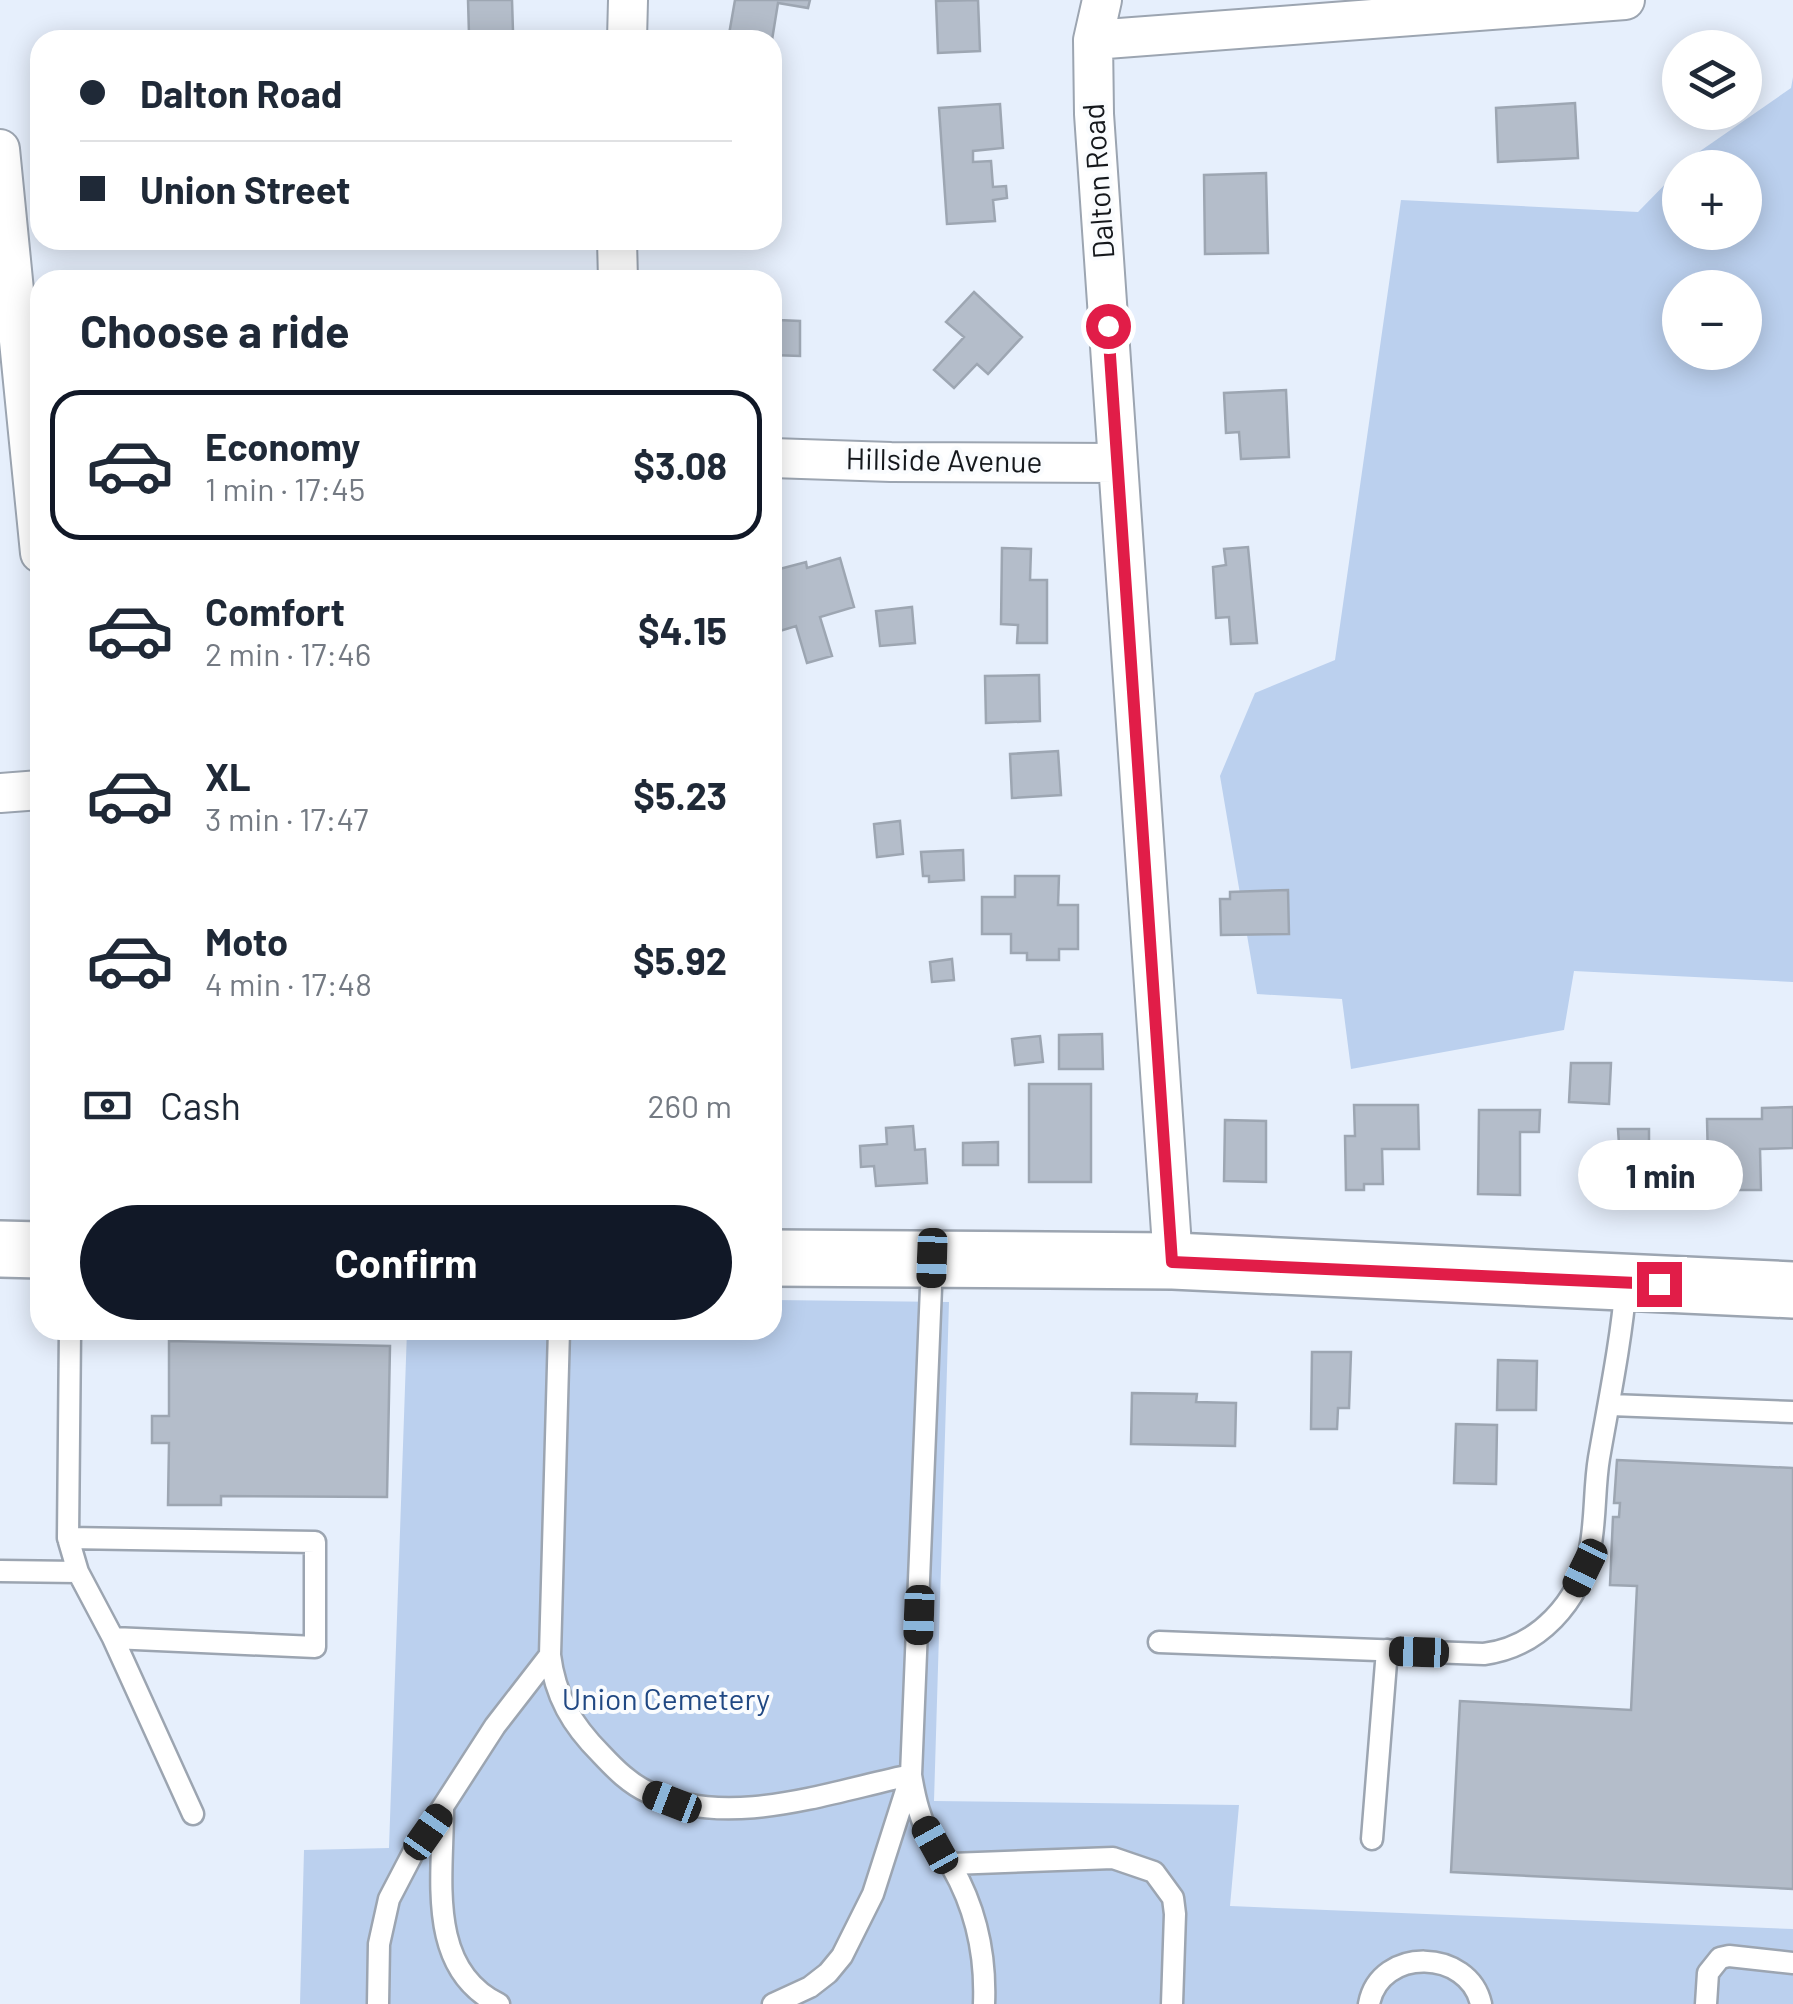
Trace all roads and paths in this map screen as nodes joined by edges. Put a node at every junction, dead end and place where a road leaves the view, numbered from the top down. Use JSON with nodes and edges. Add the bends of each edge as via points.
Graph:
{"nodes":[{"id":1,"x":628,"y":0,"type":"edge"},
{"id":2,"x":1102,"y":0,"type":"edge"},
{"id":3,"x":1625,"y":0,"type":"edge"},
{"id":4,"x":627,"y":30,"type":"edge"},
{"id":5,"x":1093,"y":40,"type":"junction"},
{"id":6,"x":0,"y":150,"type":"edge"},
{"id":7,"x":30,"y":452,"type":"edge"},
{"id":8,"x":782,"y":458,"type":"edge"},
{"id":9,"x":1116,"y":463,"type":"junction"},
{"id":10,"x":30,"y":791,"type":"edge"},
{"id":11,"x":0,"y":793,"type":"edge"},
{"id":12,"x":0,"y":1248,"type":"edge"},
{"id":13,"x":30,"y":1250,"type":"edge"},
{"id":14,"x":782,"y":1258,"type":"edge"},
{"id":15,"x":932,"y":1258,"type":"junction"},
{"id":16,"x":1172,"y":1262,"type":"junction"},
{"id":17,"x":1626,"y":1282,"type":"junction"},
{"id":18,"x":1793,"y":1290,"type":"edge"},
{"id":19,"x":70,"y":1340,"type":"edge"},
{"id":20,"x":559,"y":1340,"type":"edge"},
{"id":21,"x":1611,"y":1405,"type":"junction"},
{"id":22,"x":1793,"y":1412,"type":"edge"},
{"id":23,"x":68,"y":1538,"type":"junction"},
{"id":24,"x":0,"y":1571,"type":"edge"},
{"id":25,"x":78,"y":1572,"type":"junction"},
{"id":26,"x":112,"y":1638,"type":"junction"},
{"id":27,"x":1158,"y":1642,"type":"dead end"},
{"id":28,"x":1387,"y":1650,"type":"junction"},
{"id":29,"x":550,"y":1655,"type":"junction"},
{"id":30,"x":911,"y":1775,"type":"junction"},
{"id":31,"x":443,"y":1810,"type":"junction"},
{"id":32,"x":193,"y":1814,"type":"dead end"},
{"id":33,"x":1372,"y":1839,"type":"dead end"},
{"id":34,"x":951,"y":1864,"type":"junction"},
{"id":35,"x":1793,"y":1963,"type":"edge"},
{"id":36,"x":378,"y":2004,"type":"edge"},
{"id":37,"x":498,"y":2004,"type":"edge"},
{"id":38,"x":773,"y":2004,"type":"edge"},
{"id":39,"x":984,"y":2004,"type":"edge"},
{"id":40,"x":1172,"y":2004,"type":"edge"},
{"id":41,"x":1369,"y":2004,"type":"edge"},
{"id":42,"x":1482,"y":2004,"type":"edge"},
{"id":43,"x":1706,"y":2004,"type":"edge"}],
"edges":[{"from":1,"to":4,"type":"street"},
{"from":2,"to":5,"type":"street","name":"Dalton Road"},
{"from":3,"to":5,"type":"street"},
{"from":5,"to":9,"type":"street","name":"Dalton Road"},
{"from":6,"to":7,"type":"street"},
{"from":8,"to":9,"type":"street","name":"Hillside Avenue"},
{"from":9,"to":16,"type":"street","name":"Dalton Road"},
{"from":10,"to":11,"type":"street"},
{"from":12,"to":13,"type":"main road"},
{"from":14,"to":15,"type":"main road"},
{"from":15,"to":16,"type":"main road"},
{"from":15,"to":30,"type":"lane"},
{"from":16,"to":17,"type":"main road"},
{"from":17,"to":18,"type":"main road"},
{"from":17,"to":21,"type":"lane"},
{"from":19,"to":23,"type":"lane"},
{"from":20,"to":29,"type":"lane"},
{"from":21,"to":22,"type":"lane"},
{"from":21,"to":28,"type":"lane","via":[[1585,1568],[1555,1619],[1504,1652]]},
{"from":23,"to":25,"type":"lane"},
{"from":23,"to":26,"type":"lane","via":[[315,1542],[315,1647]]},
{"from":24,"to":25,"type":"lane"},
{"from":25,"to":26,"type":"lane"},
{"from":26,"to":32,"type":"lane"},
{"from":27,"to":28,"type":"lane"},
{"from":28,"to":33,"type":"lane"},
{"from":29,"to":30,"type":"lane","via":[[560,1698],[592,1745],[622,1775],[672,1802],[733,1808],[778,1803]]},
{"from":29,"to":31,"type":"lane"},
{"from":30,"to":34,"type":"lane","via":[[924,1826]]},
{"from":30,"to":38,"type":"lane","via":[[873,1894],[842,1956],[810,1987]]},
{"from":31,"to":36,"type":"lane","via":[[389,1899],[379,1944]]},
{"from":31,"to":37,"type":"lane","via":[[448,1947],[474,1990]]},
{"from":34,"to":39,"type":"lane","via":[[978,1936]]},
{"from":34,"to":40,"type":"lane","via":[[1097,1857],[1154,1872],[1175,1914]]},
{"from":35,"to":43,"type":"lane","via":[[1720,1958],[1708,1973]]},
{"from":41,"to":42,"type":"lane","via":[[1385,1972],[1414,1963],[1463,1973]]}]}
